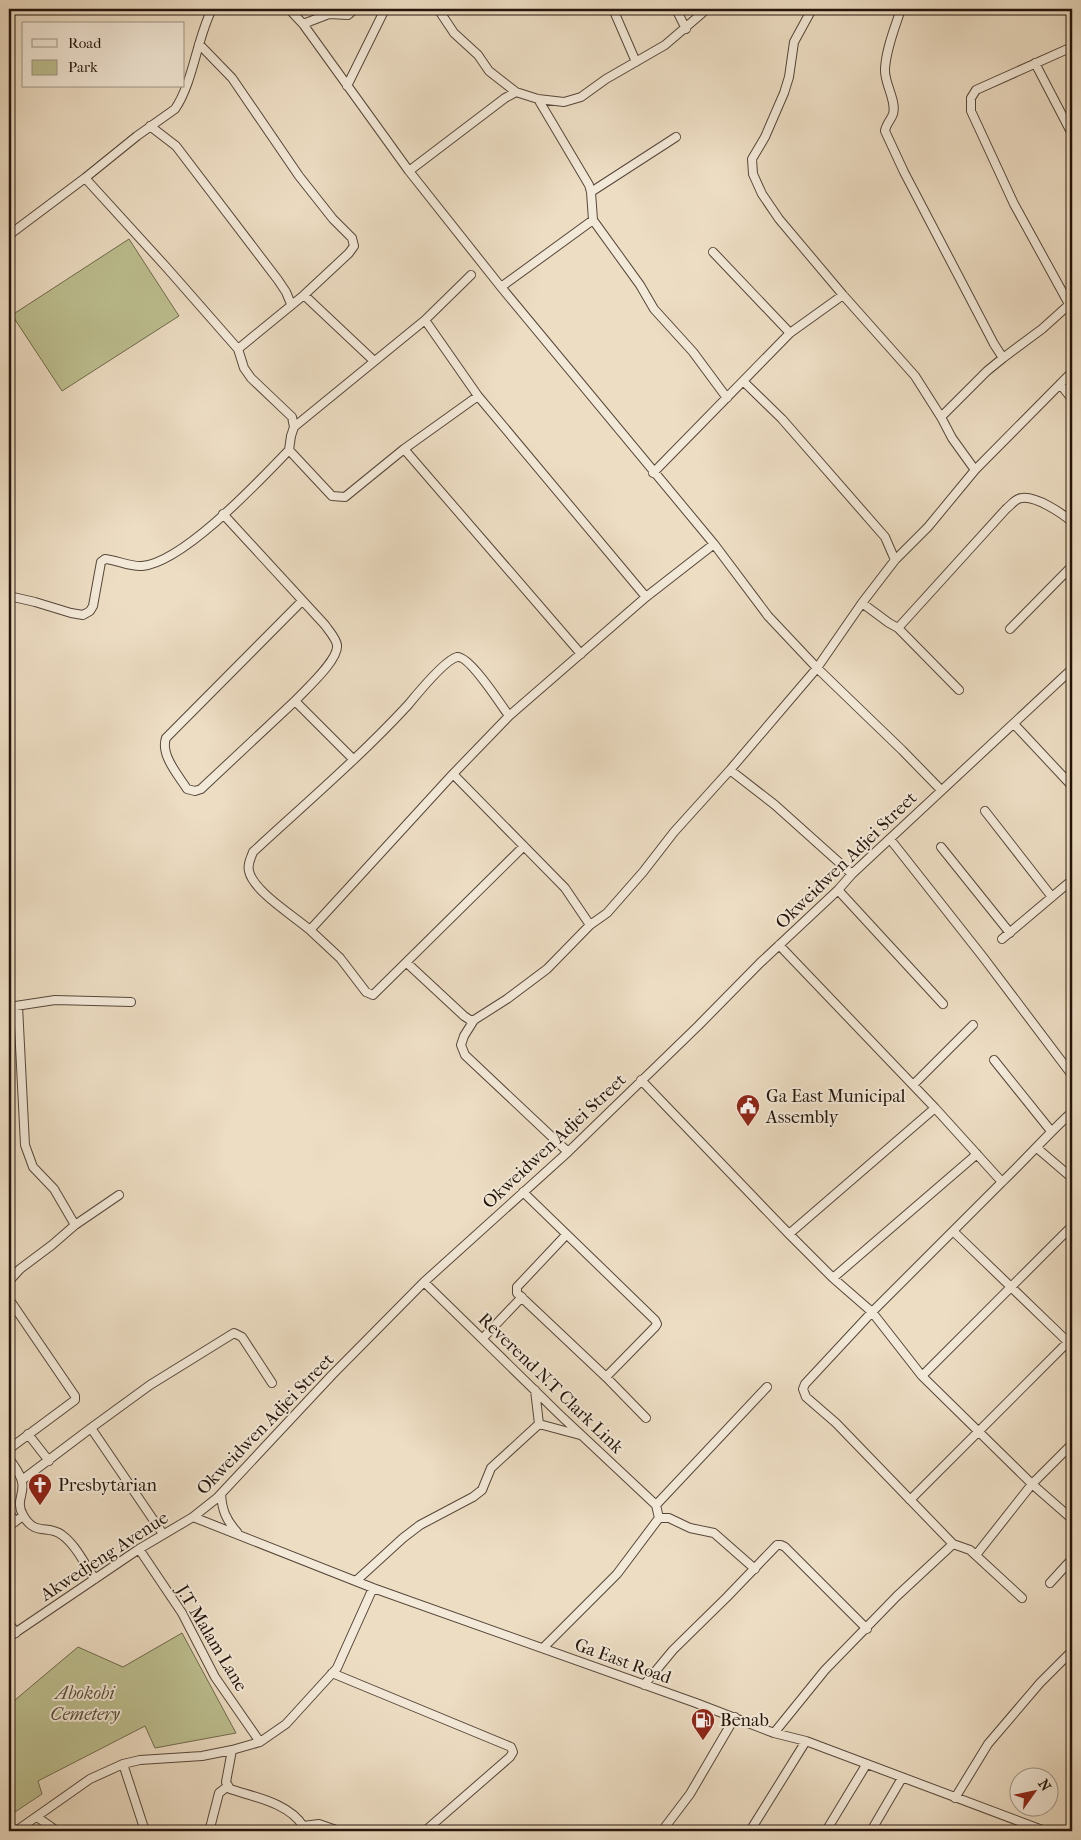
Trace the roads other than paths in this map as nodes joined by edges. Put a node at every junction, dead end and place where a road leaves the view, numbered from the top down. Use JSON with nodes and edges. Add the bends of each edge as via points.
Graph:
{"nodes":[{"id":1,"x":212,"y":9,"type":"edge"},
{"id":2,"x":289,"y":9,"type":"edge"},
{"id":3,"x":355,"y":9,"type":"edge"},
{"id":4,"x":385,"y":9,"type":"edge"},
{"id":5,"x":438,"y":9,"type":"edge"},
{"id":6,"x":613,"y":9,"type":"edge"},
{"id":7,"x":676,"y":9,"type":"edge"},
{"id":8,"x":707,"y":9,"type":"edge"},
{"id":9,"x":812,"y":9,"type":"edge"},
{"id":10,"x":901,"y":9,"type":"edge"},
{"id":11,"x":303,"y":24,"type":"junction"},
{"id":12,"x":686,"y":29,"type":"junction"},
{"id":13,"x":199,"y":44,"type":"junction"},
{"id":14,"x":1072,"y":47,"type":"edge"},
{"id":15,"x":636,"y":62,"type":"junction"},
{"id":16,"x":1035,"y":63,"type":"junction"},
{"id":17,"x":185,"y":85,"type":"edge"},
{"id":18,"x":347,"y":86,"type":"junction"},
{"id":19,"x":184,"y":88,"type":"edge"},
{"id":20,"x":516,"y":92,"type":"junction"},
{"id":21,"x":538,"y":99,"type":"junction"},
{"id":22,"x":150,"y":126,"type":"junction"},
{"id":23,"x":1072,"y":134,"type":"edge"},
{"id":24,"x":676,"y":137,"type":"dead end"},
{"id":25,"x":409,"y":171,"type":"junction"},
{"id":26,"x":85,"y":178,"type":"junction"},
{"id":27,"x":591,"y":192,"type":"junction"},
{"id":28,"x":593,"y":220,"type":"junction"},
{"id":29,"x":9,"y":235,"type":"edge"},
{"id":30,"x":712,"y":252,"type":"dead end"},
{"id":31,"x":472,"y":275,"type":"dead end"},
{"id":32,"x":501,"y":287,"type":"junction"},
{"id":33,"x":304,"y":295,"type":"junction"},
{"id":34,"x":843,"y":295,"type":"junction"},
{"id":35,"x":1071,"y":303,"type":"edge"},
{"id":36,"x":291,"y":304,"type":"junction"},
{"id":37,"x":424,"y":320,"type":"junction"},
{"id":38,"x":790,"y":334,"type":"junction"},
{"id":39,"x":238,"y":349,"type":"junction"},
{"id":40,"x":1003,"y":358,"type":"junction"},
{"id":41,"x":373,"y":360,"type":"junction"},
{"id":42,"x":1072,"y":372,"type":"edge"},
{"id":43,"x":744,"y":382,"type":"junction"},
{"id":44,"x":1060,"y":384,"type":"junction"},
{"id":45,"x":478,"y":396,"type":"junction"},
{"id":46,"x":727,"y":398,"type":"junction"},
{"id":47,"x":1072,"y":399,"type":"edge"},
{"id":48,"x":941,"y":417,"type":"junction"},
{"id":49,"x":294,"y":427,"type":"junction"},
{"id":50,"x":404,"y":449,"type":"junction"},
{"id":51,"x":289,"y":450,"type":"junction"},
{"id":52,"x":975,"y":470,"type":"junction"},
{"id":53,"x":653,"y":473,"type":"junction"},
{"id":54,"x":223,"y":514,"type":"junction"},
{"id":55,"x":1072,"y":522,"type":"edge"},
{"id":56,"x":714,"y":544,"type":"junction"},
{"id":57,"x":895,"y":560,"type":"junction"},
{"id":58,"x":1072,"y":566,"type":"edge"},
{"id":59,"x":9,"y":596,"type":"edge"},
{"id":60,"x":646,"y":597,"type":"junction"},
{"id":61,"x":302,"y":600,"type":"junction"},
{"id":62,"x":862,"y":603,"type":"junction"},
{"id":63,"x":898,"y":628,"type":"junction"},
{"id":64,"x":1010,"y":629,"type":"dead end"},
{"id":65,"x":580,"y":654,"type":"junction"},
{"id":66,"x":817,"y":668,"type":"junction"},
{"id":67,"x":1072,"y":669,"type":"edge"},
{"id":68,"x":959,"y":690,"type":"dead end"},
{"id":69,"x":295,"y":701,"type":"junction"},
{"id":70,"x":509,"y":716,"type":"junction"},
{"id":71,"x":1014,"y":724,"type":"junction"},
{"id":72,"x":352,"y":759,"type":"junction"},
{"id":73,"x":730,"y":770,"type":"junction"},
{"id":74,"x":453,"y":774,"type":"junction"},
{"id":75,"x":1072,"y":786,"type":"edge"},
{"id":76,"x":942,"y":790,"type":"junction"},
{"id":77,"x":985,"y":811,"type":"dead end"},
{"id":78,"x":890,"y":838,"type":"junction"},
{"id":79,"x":524,"y":846,"type":"junction"},
{"id":80,"x":941,"y":847,"type":"dead end"},
{"id":81,"x":852,"y":874,"type":"junction"},
{"id":82,"x":1072,"y":880,"type":"edge"},
{"id":83,"x":838,"y":890,"type":"junction"},
{"id":84,"x":1052,"y":897,"type":"junction"},
{"id":85,"x":590,"y":925,"type":"junction"},
{"id":86,"x":310,"y":930,"type":"junction"},
{"id":87,"x":1010,"y":933,"type":"junction"},
{"id":88,"x":1002,"y":939,"type":"dead end"},
{"id":89,"x":779,"y":945,"type":"junction"},
{"id":90,"x":407,"y":963,"type":"junction"},
{"id":91,"x":131,"y":1002,"type":"dead end"},
{"id":92,"x":943,"y":1004,"type":"dead end"},
{"id":93,"x":18,"y":1006,"type":"junction"},
{"id":94,"x":9,"y":1008,"type":"edge"},
{"id":95,"x":474,"y":1020,"type":"junction"},
{"id":96,"x":973,"y":1025,"type":"dead end"},
{"id":97,"x":994,"y":1060,"type":"dead end"},
{"id":98,"x":1072,"y":1075,"type":"edge"},
{"id":99,"x":641,"y":1080,"type":"junction"},
{"id":100,"x":913,"y":1085,"type":"junction"},
{"id":101,"x":935,"y":1108,"type":"junction"},
{"id":102,"x":1072,"y":1112,"type":"edge"},
{"id":103,"x":1051,"y":1131,"type":"junction"},
{"id":104,"x":1037,"y":1148,"type":"junction"},
{"id":105,"x":568,"y":1152,"type":"junction"},
{"id":106,"x":977,"y":1154,"type":"junction"},
{"id":107,"x":1072,"y":1178,"type":"edge"},
{"id":108,"x":1002,"y":1182,"type":"junction"},
{"id":109,"x":523,"y":1192,"type":"junction"},
{"id":110,"x":119,"y":1194,"type":"dead end"},
{"id":111,"x":75,"y":1226,"type":"junction"},
{"id":112,"x":1072,"y":1226,"type":"edge"},
{"id":113,"x":953,"y":1231,"type":"junction"},
{"id":114,"x":789,"y":1234,"type":"junction"},
{"id":115,"x":566,"y":1235,"type":"junction"},
{"id":116,"x":833,"y":1278,"type":"junction"},
{"id":117,"x":9,"y":1281,"type":"edge"},
{"id":118,"x":424,"y":1282,"type":"junction"},
{"id":119,"x":1010,"y":1288,"type":"junction"},
{"id":120,"x":522,"y":1297,"type":"junction"},
{"id":121,"x":9,"y":1299,"type":"edge"},
{"id":122,"x":872,"y":1312,"type":"junction"},
{"id":123,"x":482,"y":1338,"type":"junction"},
{"id":124,"x":1070,"y":1340,"type":"edge"},
{"id":125,"x":922,"y":1376,"type":"junction"},
{"id":126,"x":606,"y":1377,"type":"junction"},
{"id":127,"x":272,"y":1384,"type":"dead end"},
{"id":128,"x":767,"y":1388,"type":"dead end"},
{"id":129,"x":535,"y":1390,"type":"junction"},
{"id":130,"x":646,"y":1418,"type":"dead end"},
{"id":131,"x":539,"y":1424,"type":"junction"},
{"id":132,"x":91,"y":1428,"type":"junction"},
{"id":133,"x":978,"y":1431,"type":"junction"},
{"id":134,"x":28,"y":1434,"type":"junction"},
{"id":135,"x":584,"y":1436,"type":"junction"},
{"id":136,"x":1072,"y":1444,"type":"edge"},
{"id":137,"x":9,"y":1449,"type":"edge"},
{"id":138,"x":9,"y":1458,"type":"edge"},
{"id":139,"x":49,"y":1461,"type":"junction"},
{"id":140,"x":22,"y":1480,"type":"junction"},
{"id":141,"x":1032,"y":1484,"type":"junction"},
{"id":142,"x":220,"y":1494,"type":"junction"},
{"id":143,"x":910,"y":1500,"type":"junction"},
{"id":144,"x":656,"y":1505,"type":"junction"},
{"id":145,"x":9,"y":1512,"type":"edge"},
{"id":146,"x":23,"y":1516,"type":"junction"},
{"id":147,"x":192,"y":1518,"type":"junction"},
{"id":148,"x":659,"y":1518,"type":"junction"},
{"id":149,"x":1072,"y":1519,"type":"edge"},
{"id":150,"x":12,"y":1524,"type":"edge"},
{"id":151,"x":163,"y":1534,"type":"junction"},
{"id":152,"x":238,"y":1534,"type":"junction"},
{"id":153,"x":952,"y":1544,"type":"junction"},
{"id":154,"x":139,"y":1549,"type":"junction"},
{"id":155,"x":976,"y":1555,"type":"junction"},
{"id":156,"x":1072,"y":1558,"type":"edge"},
{"id":157,"x":755,"y":1568,"type":"junction"},
{"id":158,"x":95,"y":1579,"type":"junction"},
{"id":159,"x":357,"y":1580,"type":"junction"},
{"id":160,"x":1050,"y":1583,"type":"dead end"},
{"id":161,"x":373,"y":1588,"type":"junction"},
{"id":162,"x":1022,"y":1598,"type":"dead end"},
{"id":163,"x":9,"y":1622,"type":"edge"},
{"id":164,"x":868,"y":1629,"type":"junction"},
{"id":165,"x":12,"y":1635,"type":"edge"},
{"id":166,"x":543,"y":1648,"type":"junction"},
{"id":167,"x":1072,"y":1652,"type":"edge"},
{"id":168,"x":332,"y":1673,"type":"junction"},
{"id":169,"x":644,"y":1685,"type":"junction"},
{"id":170,"x":735,"y":1717,"type":"junction"},
{"id":171,"x":774,"y":1733,"type":"junction"},
{"id":172,"x":806,"y":1741,"type":"junction"},
{"id":173,"x":260,"y":1742,"type":"junction"},
{"id":174,"x":232,"y":1750,"type":"junction"},
{"id":175,"x":123,"y":1764,"type":"junction"},
{"id":176,"x":866,"y":1765,"type":"junction"},
{"id":177,"x":902,"y":1778,"type":"junction"},
{"id":178,"x":228,"y":1786,"type":"junction"},
{"id":179,"x":955,"y":1798,"type":"junction"},
{"id":180,"x":38,"y":1817,"type":"junction"},
{"id":181,"x":1020,"y":1822,"type":"junction"},
{"id":182,"x":210,"y":1828,"type":"dead end"},
{"id":183,"x":302,"y":1828,"type":"edge"},
{"id":184,"x":16,"y":1831,"type":"edge"},
{"id":185,"x":57,"y":1831,"type":"edge"},
{"id":186,"x":145,"y":1831,"type":"edge"},
{"id":187,"x":339,"y":1831,"type":"edge"},
{"id":188,"x":425,"y":1831,"type":"edge"},
{"id":189,"x":662,"y":1831,"type":"edge"},
{"id":190,"x":750,"y":1831,"type":"edge"},
{"id":191,"x":826,"y":1831,"type":"edge"},
{"id":192,"x":870,"y":1831,"type":"edge"},
{"id":193,"x":1018,"y":1831,"type":"edge"},
{"id":194,"x":1045,"y":1831,"type":"edge"}],
"edges":[{"from":1,"to":13,"type":"street"},
{"from":2,"to":11,"type":"street"},
{"from":3,"to":11,"type":"street","via":[[348,15],[329,14]]},
{"from":4,"to":18,"type":"street"},
{"from":5,"to":20,"type":"street","via":[[454,33],[478,55],[489,71]]},
{"from":6,"to":15,"type":"street"},
{"from":7,"to":12,"type":"street"},
{"from":8,"to":12,"type":"street"},
{"from":9,"to":34,"type":"street","via":[[794,42],[784,93],[752,159],[753,174],[779,219]]},
{"from":10,"to":40,"type":"street","via":[[885,68],[893,114],[885,131]]},
{"from":11,"to":18,"type":"street"},
{"from":12,"to":15,"type":"street","via":[[665,46]]},
{"from":13,"to":17,"type":"street"},
{"from":13,"to":33,"type":"street","via":[[232,78],[299,176],[354,242],[349,253]]},
{"from":14,"to":16,"type":"street"},
{"from":15,"to":21,"type":"street","via":[[581,96],[564,102]]},
{"from":16,"to":23,"type":"street"},
{"from":16,"to":35,"type":"street","via":[[976,90],[971,98],[971,110],[1014,204]]},
{"from":18,"to":25,"type":"street"},
{"from":19,"to":22,"type":"street","via":[[175,109]]},
{"from":20,"to":21,"type":"street"},
{"from":20,"to":25,"type":"street"},
{"from":21,"to":27,"type":"street"},
{"from":22,"to":26,"type":"street"},
{"from":22,"to":36,"type":"street","via":[[176,146],[278,280]]},
{"from":24,"to":27,"type":"street"},
{"from":25,"to":32,"type":"street"},
{"from":26,"to":29,"type":"street"},
{"from":26,"to":39,"type":"street"},
{"from":27,"to":28,"type":"street"},
{"from":28,"to":32,"type":"street"},
{"from":28,"to":46,"type":"street","via":[[654,308],[693,352]]},
{"from":30,"to":38,"type":"street"},
{"from":31,"to":37,"type":"street"},
{"from":32,"to":53,"type":"street"},
{"from":33,"to":36,"type":"street"},
{"from":33,"to":41,"type":"street"},
{"from":34,"to":38,"type":"street"},
{"from":34,"to":48,"type":"street","via":[[916,376]]},
{"from":35,"to":40,"type":"street"},
{"from":36,"to":39,"type":"street"},
{"from":37,"to":41,"type":"street"},
{"from":37,"to":45,"type":"street"},
{"from":38,"to":43,"type":"street"},
{"from":39,"to":49,"type":"street","via":[[244,368],[292,417]]},
{"from":40,"to":48,"type":"street"},
{"from":41,"to":49,"type":"street"},
{"from":42,"to":44,"type":"street"},
{"from":43,"to":46,"type":"street"},
{"from":43,"to":57,"type":"street","via":[[782,419],[885,536]]},
{"from":44,"to":47,"type":"street"},
{"from":44,"to":52,"type":"street"},
{"from":45,"to":50,"type":"street"},
{"from":45,"to":60,"type":"street"},
{"from":46,"to":53,"type":"street"},
{"from":48,"to":52,"type":"street"},
{"from":49,"to":51,"type":"street"},
{"from":50,"to":51,"type":"street","via":[[345,497],[332,496]]},
{"from":50,"to":65,"type":"street"},
{"from":51,"to":54,"type":"street"},
{"from":52,"to":57,"type":"street","via":[[928,527]]},
{"from":53,"to":56,"type":"street"},
{"from":54,"to":59,"type":"street","via":[[192,542],[148,565],[104,559],[93,606],[83,615]]},
{"from":54,"to":61,"type":"street"},
{"from":55,"to":63,"type":"street","via":[[1053,508],[1019,498]]},
{"from":56,"to":60,"type":"street"},
{"from":56,"to":66,"type":"street","via":[[768,616]]},
{"from":57,"to":62,"type":"street"},
{"from":58,"to":64,"type":"street"},
{"from":60,"to":65,"type":"street"},
{"from":61,"to":69,"type":"street","via":[[325,625],[337,646],[330,662]]},
{"from":61,"to":69,"type":"street","via":[[166,738],[166,755],[187,790],[201,789]]},
{"from":62,"to":63,"type":"street"},
{"from":62,"to":66,"type":"street"},
{"from":63,"to":68,"type":"street"},
{"from":65,"to":70,"type":"street"},
{"from":66,"to":73,"type":"street"},
{"from":66,"to":76,"type":"street"},
{"from":67,"to":71,"type":"street","name":"Okweidwen Adjei Street"},
{"from":69,"to":72,"type":"street"},
{"from":70,"to":72,"type":"street","via":[[479,674],[465,660],[457,657],[440,670]]},
{"from":70,"to":74,"type":"street"},
{"from":71,"to":75,"type":"street"},
{"from":71,"to":76,"type":"street","name":"Okweidwen Adjei Street"},
{"from":72,"to":86,"type":"street","via":[[253,852],[249,862],[253,880],[269,898]]},
{"from":73,"to":81,"type":"street","via":[[775,805]]},
{"from":73,"to":85,"type":"street","via":[[607,913]]},
{"from":74,"to":79,"type":"street"},
{"from":74,"to":86,"type":"street"},
{"from":76,"to":78,"type":"street","name":"Okweidwen Adjei Street"},
{"from":77,"to":84,"type":"street"},
{"from":78,"to":81,"type":"street","name":"Okweidwen Adjei Street"},
{"from":78,"to":98,"type":"street"},
{"from":79,"to":85,"type":"street","via":[[565,888]]},
{"from":79,"to":90,"type":"street"},
{"from":80,"to":87,"type":"street"},
{"from":81,"to":83,"type":"street","name":"Okweidwen Adjei Street"},
{"from":82,"to":84,"type":"street"},
{"from":83,"to":89,"type":"street","name":"Okweidwen Adjei Street"},
{"from":83,"to":92,"type":"street"},
{"from":84,"to":87,"type":"street"},
{"from":85,"to":95,"type":"street","via":[[547,968]]},
{"from":86,"to":90,"type":"street","via":[[340,958],[371,995],[376,994]]},
{"from":87,"to":88,"type":"street"},
{"from":89,"to":99,"type":"street","name":"Okweidwen Adjei Street"},
{"from":89,"to":100,"type":"street"},
{"from":90,"to":95,"type":"street","via":[[464,1016]]},
{"from":91,"to":93,"type":"street","via":[[55,1000]]},
{"from":93,"to":94,"type":"street"},
{"from":93,"to":111,"type":"street","via":[[27,1154],[32,1167],[59,1197]]},
{"from":95,"to":105,"type":"street","via":[[461,1045],[465,1055]]},
{"from":96,"to":100,"type":"street"},
{"from":97,"to":103,"type":"street"},
{"from":99,"to":105,"type":"street","name":"Okweidwen Adjei Street"},
{"from":99,"to":114,"type":"street"},
{"from":100,"to":101,"type":"street"},
{"from":101,"to":106,"type":"street"},
{"from":101,"to":114,"type":"street"},
{"from":102,"to":103,"type":"street"},
{"from":103,"to":104,"type":"street"},
{"from":104,"to":107,"type":"street"},
{"from":104,"to":108,"type":"street"},
{"from":105,"to":109,"type":"street","name":"Okweidwen Adjei Street"},
{"from":106,"to":108,"type":"street"},
{"from":106,"to":116,"type":"street"},
{"from":108,"to":113,"type":"street"},
{"from":109,"to":115,"type":"street"},
{"from":109,"to":118,"type":"street","name":"Okweidwen Adjei Street"},
{"from":110,"to":111,"type":"street"},
{"from":111,"to":117,"type":"street"},
{"from":112,"to":119,"type":"street"},
{"from":113,"to":119,"type":"street"},
{"from":113,"to":122,"type":"street"},
{"from":114,"to":116,"type":"street"},
{"from":115,"to":120,"type":"street","via":[[517,1287],[517,1293]]},
{"from":115,"to":126,"type":"street","via":[[657,1324]]},
{"from":116,"to":122,"type":"street"},
{"from":118,"to":123,"type":"street","name":"Reverend N.T Clark Link"},
{"from":118,"to":142,"type":"street","name":"Okweidwen Adjei Street"},
{"from":119,"to":124,"type":"street"},
{"from":119,"to":125,"type":"street"},
{"from":120,"to":123,"type":"street"},
{"from":120,"to":126,"type":"street"},
{"from":121,"to":134,"type":"street","via":[[75,1396],[75,1400]]},
{"from":122,"to":125,"type":"street"},
{"from":122,"to":143,"type":"street","via":[[805,1384],[803,1392]]},
{"from":123,"to":129,"type":"street","name":"Reverend N.T Clark Link"},
{"from":124,"to":133,"type":"street"},
{"from":125,"to":133,"type":"street"},
{"from":126,"to":130,"type":"street"},
{"from":127,"to":132,"type":"street","via":[[242,1337],[234,1333],[150,1385]]},
{"from":128,"to":144,"type":"street"},
{"from":129,"to":131,"type":"street"},
{"from":129,"to":135,"type":"street","name":"Reverend N.T Clark Link"},
{"from":131,"to":135,"type":"street"},
{"from":131,"to":159,"type":"street","via":[[491,1468],[482,1490],[420,1525]]},
{"from":132,"to":139,"type":"street"},
{"from":132,"to":151,"type":"street"},
{"from":133,"to":141,"type":"street"},
{"from":133,"to":143,"type":"street"},
{"from":134,"to":137,"type":"street"},
{"from":134,"to":139,"type":"street"},
{"from":135,"to":144,"type":"street","name":"Reverend N.T Clark Link"},
{"from":136,"to":141,"type":"street"},
{"from":138,"to":140,"type":"street"},
{"from":139,"to":140,"type":"street"},
{"from":140,"to":146,"type":"street","via":[[19,1505]]},
{"from":141,"to":149,"type":"street"},
{"from":141,"to":155,"type":"street"},
{"from":142,"to":147,"type":"street","name":"Okweidwen Adjei Street"},
{"from":142,"to":152,"type":"street","via":[[226,1517]]},
{"from":143,"to":153,"type":"street"},
{"from":144,"to":148,"type":"street"},
{"from":145,"to":150,"type":"street"},
{"from":146,"to":150,"type":"street"},
{"from":146,"to":158,"type":"street","via":[[34,1528],[62,1534]]},
{"from":147,"to":151,"type":"street","name":"Akwedjeng Avenue"},
{"from":147,"to":152,"type":"street","name":"Ga East Road"},
{"from":148,"to":157,"type":"street","via":[[669,1518],[690,1528],[714,1533]]},
{"from":148,"to":166,"type":"street","via":[[617,1574]]},
{"from":151,"to":154,"type":"street","name":"Akwedjeng Avenue"},
{"from":152,"to":159,"type":"street","name":"Ga East Road"},
{"from":153,"to":155,"type":"street"},
{"from":153,"to":164,"type":"street","via":[[897,1596]]},
{"from":154,"to":158,"type":"street","name":"Akwedjeng Avenue"},
{"from":154,"to":173,"type":"street","name":"J.T Malam Lane","via":[[182,1613],[215,1677]]},
{"from":155,"to":162,"type":"street"},
{"from":156,"to":160,"type":"street"},
{"from":157,"to":164,"type":"street","via":[[781,1544]]},
{"from":157,"to":169,"type":"street","via":[[673,1650]]},
{"from":158,"to":165,"type":"street","name":"Akwedjeng Avenue"},
{"from":159,"to":161,"type":"street","name":"Ga East Road"},
{"from":161,"to":166,"type":"street","name":"Ga East Road"},
{"from":161,"to":168,"type":"street"},
{"from":163,"to":165,"type":"street"},
{"from":164,"to":171,"type":"street","via":[[825,1670]]},
{"from":166,"to":169,"type":"street","name":"Ga East Road"},
{"from":167,"to":179,"type":"street","via":[[1040,1683],[988,1744]]},
{"from":168,"to":173,"type":"street","via":[[286,1724]]},
{"from":168,"to":188,"type":"street","via":[[511,1747],[510,1757]]},
{"from":169,"to":170,"type":"street","name":"Ga East Road"},
{"from":170,"to":171,"type":"street","name":"Ga East Road"},
{"from":170,"to":189,"type":"street","via":[[690,1794]]},
{"from":171,"to":172,"type":"street","name":"Ga East Road"},
{"from":172,"to":176,"type":"street","name":"Ga East Road"},
{"from":172,"to":190,"type":"street"},
{"from":173,"to":174,"type":"street"},
{"from":174,"to":175,"type":"street"},
{"from":174,"to":178,"type":"street"},
{"from":175,"to":180,"type":"street","via":[[90,1780]]},
{"from":175,"to":186,"type":"street"},
{"from":176,"to":177,"type":"street","name":"Ga East Road"},
{"from":176,"to":191,"type":"street"},
{"from":177,"to":179,"type":"street","name":"Ga East Road"},
{"from":177,"to":192,"type":"street"},
{"from":178,"to":182,"type":"street","via":[[218,1793]]},
{"from":178,"to":183,"type":"street","via":[[288,1811],[299,1820]]},
{"from":179,"to":181,"type":"street","name":"Ga East Road"},
{"from":180,"to":184,"type":"street"},
{"from":180,"to":185,"type":"street"},
{"from":181,"to":193,"type":"street"},
{"from":181,"to":194,"type":"street","name":"Ga East Road"},
{"from":183,"to":187,"type":"street","via":[[319,1824]]}]}
